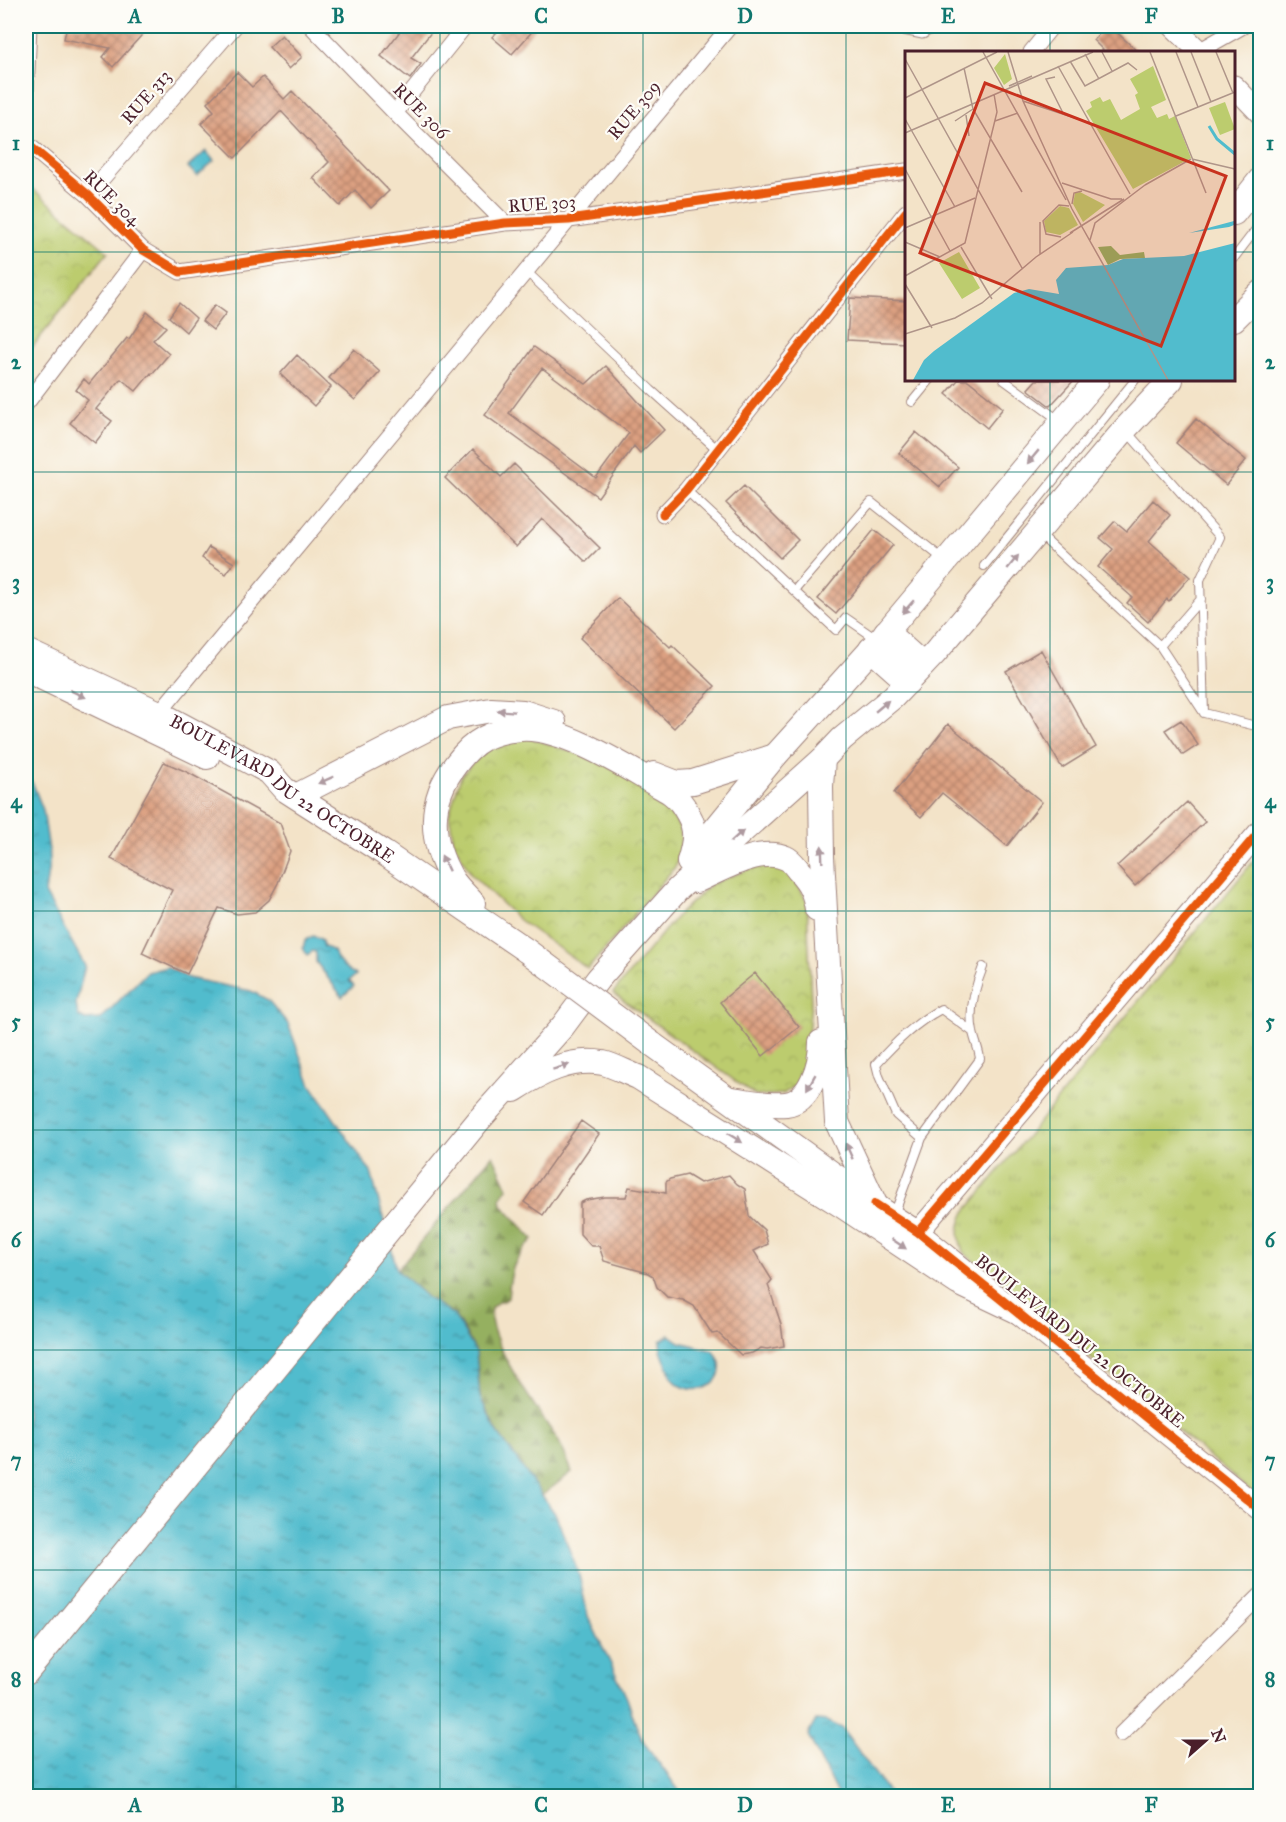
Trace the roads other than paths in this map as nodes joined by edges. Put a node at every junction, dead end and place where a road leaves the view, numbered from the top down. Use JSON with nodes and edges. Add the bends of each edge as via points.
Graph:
{"nodes":[{"id":1,"x":29,"y":26,"type":"edge"},
{"id":2,"x":235,"y":26,"type":"edge"},
{"id":3,"x":311,"y":26,"type":"edge"},
{"id":4,"x":465,"y":26,"type":"edge"},
{"id":5,"x":730,"y":26,"type":"edge"},
{"id":6,"x":898,"y":26,"type":"edge"},
{"id":7,"x":929,"y":26,"type":"edge"},
{"id":8,"x":1052,"y":26,"type":"edge"},
{"id":9,"x":1173,"y":26,"type":"edge"},
{"id":10,"x":1243,"y":26,"type":"edge"},
{"id":11,"x":1032,"y":51,"type":"edge"},
{"id":12,"x":1199,"y":51,"type":"edge"},
{"id":13,"x":1202,"y":51,"type":"edge"},
{"id":14,"x":1235,"y":88,"type":"edge"},
{"id":15,"x":26,"y":92,"type":"edge"},
{"id":16,"x":395,"y":113,"type":"junction"},
{"id":17,"x":1260,"y":113,"type":"edge"},
{"id":18,"x":26,"y":142,"type":"edge"},
{"id":19,"x":905,"y":171,"type":"edge"},
{"id":20,"x":1260,"y":180,"type":"edge"},
{"id":21,"x":88,"y":195,"type":"junction"},
{"id":22,"x":1235,"y":211,"type":"edge"},
{"id":23,"x":905,"y":213,"type":"edge"},
{"id":24,"x":569,"y":220,"type":"junction"},
{"id":25,"x":505,"y":223,"type":"junction"},
{"id":26,"x":1260,"y":224,"type":"edge"},
{"id":27,"x":143,"y":250,"type":"junction"},
{"id":28,"x":1235,"y":255,"type":"edge"},
{"id":29,"x":526,"y":271,"type":"junction"},
{"id":30,"x":180,"y":272,"type":"joint"},
{"id":31,"x":1260,"y":293,"type":"edge"},
{"id":32,"x":1235,"y":317,"type":"edge"},
{"id":33,"x":929,"y":381,"type":"edge"},
{"id":34,"x":1005,"y":381,"type":"edge"},
{"id":35,"x":1096,"y":381,"type":"edge"},
{"id":36,"x":1134,"y":381,"type":"edge"},
{"id":37,"x":1170,"y":381,"type":"edge"},
{"id":38,"x":912,"y":402,"type":"dead end"},
{"id":39,"x":26,"y":404,"type":"edge"},
{"id":40,"x":1062,"y":422,"type":"junction"},
{"id":41,"x":1125,"y":429,"type":"junction"},
{"id":42,"x":718,"y":450,"type":"junction"},
{"id":43,"x":686,"y":490,"type":"junction"},
{"id":44,"x":663,"y":514,"type":"dead end"},
{"id":45,"x":1037,"y":532,"type":"junction"},
{"id":46,"x":946,"y":561,"type":"junction"},
{"id":47,"x":984,"y":566,"type":"dead end"},
{"id":48,"x":794,"y":591,"type":"junction"},
{"id":49,"x":1201,"y":599,"type":"junction"},
{"id":50,"x":878,"y":641,"type":"junction"},
{"id":51,"x":1160,"y":646,"type":"junction"},
{"id":52,"x":26,"y":651,"type":"edge"},
{"id":53,"x":26,"y":669,"type":"edge"},
{"id":54,"x":916,"y":673,"type":"junction"},
{"id":55,"x":159,"y":712,"type":"junction"},
{"id":56,"x":1204,"y":713,"type":"junction"},
{"id":57,"x":1260,"y":727,"type":"edge"},
{"id":58,"x":775,"y":756,"type":"junction"},
{"id":59,"x":823,"y":759,"type":"junction"},
{"id":60,"x":290,"y":792,"type":"junction"},
{"id":61,"x":1260,"y":831,"type":"edge"},
{"id":62,"x":689,"y":861,"type":"junction"},
{"id":63,"x":678,"y":889,"type":"junction"},
{"id":64,"x":527,"y":951,"type":"junction"},
{"id":65,"x":983,"y":967,"type":"dead end"},
{"id":66,"x":973,"y":1032,"type":"junction"},
{"id":67,"x":730,"y":1099,"type":"junction"},
{"id":68,"x":486,"y":1113,"type":"junction"},
{"id":69,"x":922,"y":1138,"type":"junction"},
{"id":70,"x":884,"y":1210,"type":"junction"},
{"id":71,"x":918,"y":1232,"type":"junction"},
{"id":72,"x":1019,"y":1312,"type":"junction"},
{"id":73,"x":1260,"y":1509,"type":"edge"},
{"id":74,"x":1260,"y":1596,"type":"edge"},
{"id":75,"x":26,"y":1673,"type":"edge"},
{"id":76,"x":1121,"y":1734,"type":"dead end"}],
"edges":[{"from":1,"to":15,"type":"street"},
{"from":2,"to":21,"type":"street","name":"RUE 313"},
{"from":3,"to":16,"type":"street","name":"RUE 306"},
{"from":4,"to":16,"type":"street"},
{"from":5,"to":24,"type":"street","name":"RUE 309"},
{"from":6,"to":7,"type":"street","via":[[922,31]]},
{"from":8,"to":11,"type":"street"},
{"from":9,"to":12,"type":"street"},
{"from":10,"to":13,"type":"street"},
{"from":14,"to":17,"type":"street"},
{"from":16,"to":25,"type":"street","name":"RUE 306"},
{"from":18,"to":21,"type":"street","name":"RUE 304"},
{"from":19,"to":24,"type":"street","name":"RUE 303"},
{"from":20,"to":22,"type":"main road"},
{"from":21,"to":27,"type":"street","name":"RUE 304"},
{"from":23,"to":42,"type":"street"},
{"from":24,"to":25,"type":"street","name":"RUE 303"},
{"from":24,"to":29,"type":"street","name":"RUE 309"},
{"from":25,"to":30,"type":"street","name":"RUE 303"},
{"from":26,"to":28,"type":"lane"},
{"from":27,"to":30,"type":"street","name":"RUE 304"},
{"from":27,"to":39,"type":"street"},
{"from":29,"to":42,"type":"lane"},
{"from":29,"to":55,"type":"street","name":"RUE 309"},
{"from":31,"to":32,"type":"main road"},
{"from":33,"to":38,"type":"lane"},
{"from":34,"to":40,"type":"lane"},
{"from":35,"to":40,"type":"main road"},
{"from":36,"to":47,"type":"lane"},
{"from":37,"to":41,"type":"main road"},
{"from":40,"to":46,"type":"main road","one_way":true},
{"from":41,"to":45,"type":"main road"},
{"from":41,"to":49,"type":"lane","via":[[1220,537],[1200,580]]},
{"from":42,"to":43,"type":"street"},
{"from":43,"to":44,"type":"street"},
{"from":43,"to":48,"type":"lane"},
{"from":45,"to":51,"type":"lane"},
{"from":54,"to":45,"type":"main road","one_way":true},
{"from":46,"to":48,"type":"lane","via":[[871,502]]},
{"from":46,"to":50,"type":"main road","one_way":true},
{"from":48,"to":50,"type":"lane","via":[[836,630],[846,618]]},
{"from":49,"to":51,"type":"lane"},
{"from":49,"to":56,"type":"lane"},
{"from":50,"to":54,"type":"main road"},
{"from":50,"to":58,"type":"main road"},
{"from":51,"to":56,"type":"lane"},
{"from":52,"to":55,"type":"main road","name":"BOULEVARD DU 22 OCTOBRE"},
{"from":53,"to":60,"type":"main road","one_way":true,"via":[[262,784]]},
{"from":59,"to":54,"type":"main road","one_way":true},
{"from":55,"to":60,"type":"main road","name":"BOULEVARD DU 22 OCTOBRE","via":[[269,772]]},
{"from":56,"to":57,"type":"lane"},
{"from":58,"to":60,"type":"main road","one_way":true,"via":[[710,778],[677,783],[654,775],[613,749],[565,726],[523,712],[491,710],[448,718]]},
{"from":58,"to":62,"type":"main road"},
{"from":63,"to":59,"type":"main road","one_way":true},
{"from":70,"to":59,"type":"main road","one_way":true,"via":[[837,1122],[822,857]]},
{"from":60,"to":64,"type":"main road","name":"BOULEVARD DU 22 OCTOBRE"},
{"from":61,"to":71,"type":"street"},
{"from":62,"to":63,"type":"main road"},
{"from":64,"to":62,"type":"main road","one_way":true,"via":[[453,880],[441,856],[435,830],[436,802],[444,779],[464,753],[486,735],[523,728],[556,734],[608,756],[670,792],[689,815],[696,836]]},
{"from":63,"to":67,"type":"main road","one_way":true,"via":[[746,859],[775,855],[788,858],[815,896],[821,980],[821,1049],[816,1074],[805,1093],[789,1104]]},
{"from":63,"to":68,"type":"main road"},
{"from":64,"to":67,"type":"main road","name":"BOULEVARD DU 22 OCTOBRE","bridge":true},
{"from":65,"to":66,"type":"lane","via":[[971,1006]]},
{"from":66,"to":69,"type":"lane","via":[[980,1059]]},
{"from":66,"to":69,"type":"lane","via":[[941,1009],[907,1031],[876,1064],[896,1115]]},
{"from":67,"to":70,"type":"main road","name":"BOULEVARD DU 22 OCTOBRE"},
{"from":68,"to":72,"type":"main road","one_way":true,"via":[[515,1089],[558,1067],[583,1061],[621,1070],[841,1205],[958,1283]]},
{"from":68,"to":75,"type":"main road"},
{"from":69,"to":70,"type":"lane"},
{"from":70,"to":71,"type":"street","name":"BOULEVARD DU 22 OCTOBRE"},
{"from":71,"to":72,"type":"street","name":"BOULEVARD DU 22 OCTOBRE"},
{"from":72,"to":73,"type":"street","name":"BOULEVARD DU 22 OCTOBRE"},
{"from":74,"to":76,"type":"street"}]}
